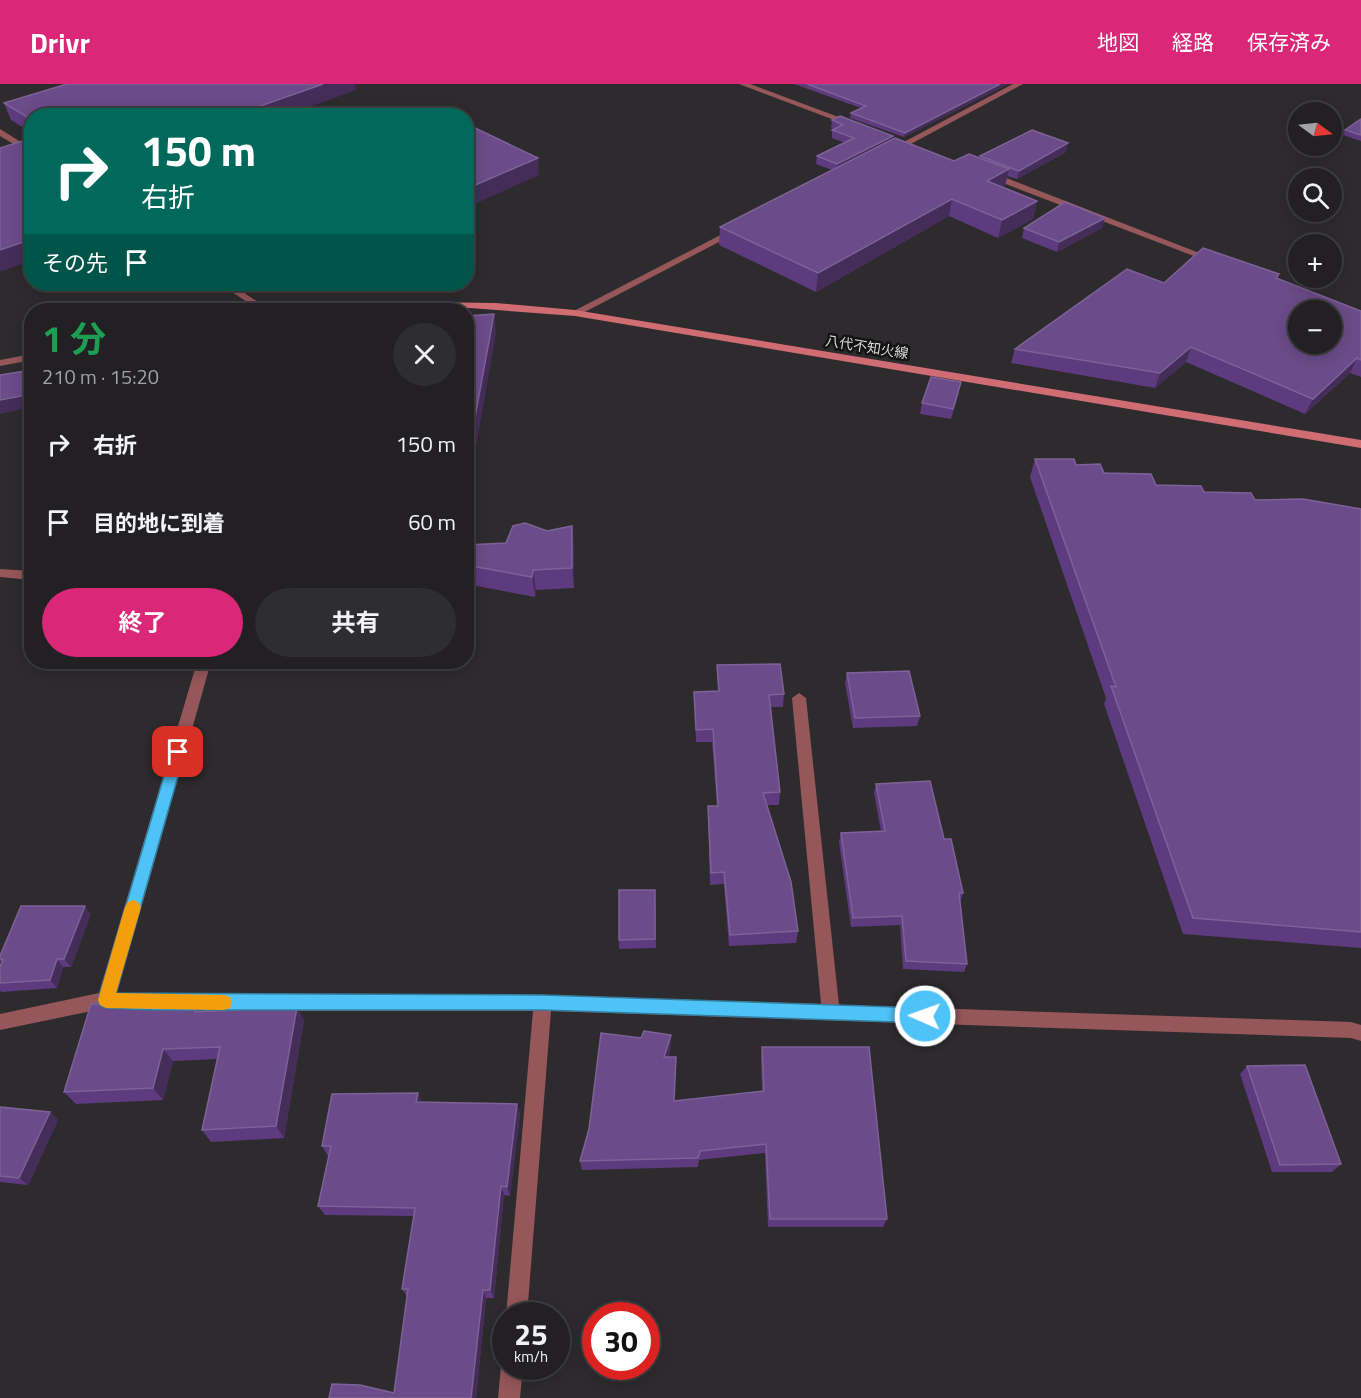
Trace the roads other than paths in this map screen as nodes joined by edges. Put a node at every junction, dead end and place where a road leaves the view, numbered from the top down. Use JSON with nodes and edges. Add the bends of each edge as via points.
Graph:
{"nodes":[{"id":1,"x":743,"y":84,"type":"edge"},
{"id":2,"x":1019,"y":84,"type":"edge"},
{"id":3,"x":863,"y":127,"type":"edge"},
{"id":4,"x":0,"y":132,"type":"edge"},
{"id":5,"x":896,"y":139,"type":"edge"},
{"id":6,"x":906,"y":143,"type":"junction"},
{"id":7,"x":918,"y":147,"type":"edge"},
{"id":8,"x":24,"y":148,"type":"edge"},
{"id":9,"x":875,"y":159,"type":"edge"},
{"id":10,"x":973,"y":169,"type":"edge"},
{"id":11,"x":751,"y":223,"type":"edge"},
{"id":12,"x":1228,"y":266,"type":"edge"},
{"id":13,"x":235,"y":291,"type":"edge"},
{"id":14,"x":252,"y":303,"type":"edge"},
{"id":15,"x":474,"y":305,"type":"edge"},
{"id":16,"x":575,"y":313,"type":"junction"},
{"id":17,"x":24,"y":358,"type":"edge"},
{"id":18,"x":0,"y":363,"type":"edge"},
{"id":19,"x":1361,"y":444,"type":"edge"},
{"id":20,"x":0,"y":573,"type":"edge"},
{"id":21,"x":24,"y":575,"type":"edge"},
{"id":22,"x":202,"y":669,"type":"edge"},
{"id":23,"x":799,"y":698,"type":"dead end"},
{"id":24,"x":106,"y":1000,"type":"junction"},
{"id":25,"x":543,"y":1002,"type":"junction"},
{"id":26,"x":831,"y":1012,"type":"junction"},
{"id":27,"x":0,"y":1022,"type":"edge"},
{"id":28,"x":1361,"y":1033,"type":"edge"},
{"id":29,"x":517,"y":1302,"type":"edge"},
{"id":30,"x":511,"y":1380,"type":"edge"},
{"id":31,"x":509,"y":1398,"type":"edge"}],
"edges":[{"from":1,"to":3,"type":"street"},
{"from":2,"to":6,"type":"street"},
{"from":4,"to":8,"type":"street"},
{"from":5,"to":6,"type":"street"},
{"from":6,"to":7,"type":"street"},
{"from":6,"to":9,"type":"street"},
{"from":10,"to":12,"type":"street"},
{"from":11,"to":16,"type":"street"},
{"from":13,"to":14,"type":"street"},
{"from":15,"to":16,"type":"main road","name":"八代不知火線"},
{"from":16,"to":19,"type":"main road","name":"八代不知火線"},
{"from":17,"to":18,"type":"street"},
{"from":20,"to":21,"type":"street"},
{"from":22,"to":24,"type":"street"},
{"from":23,"to":26,"type":"street"},
{"from":24,"to":25,"type":"street"},
{"from":24,"to":27,"type":"street"},
{"from":25,"to":26,"type":"street"},
{"from":25,"to":29,"type":"street"},
{"from":26,"to":28,"type":"street"},
{"from":30,"to":31,"type":"street"}]}
